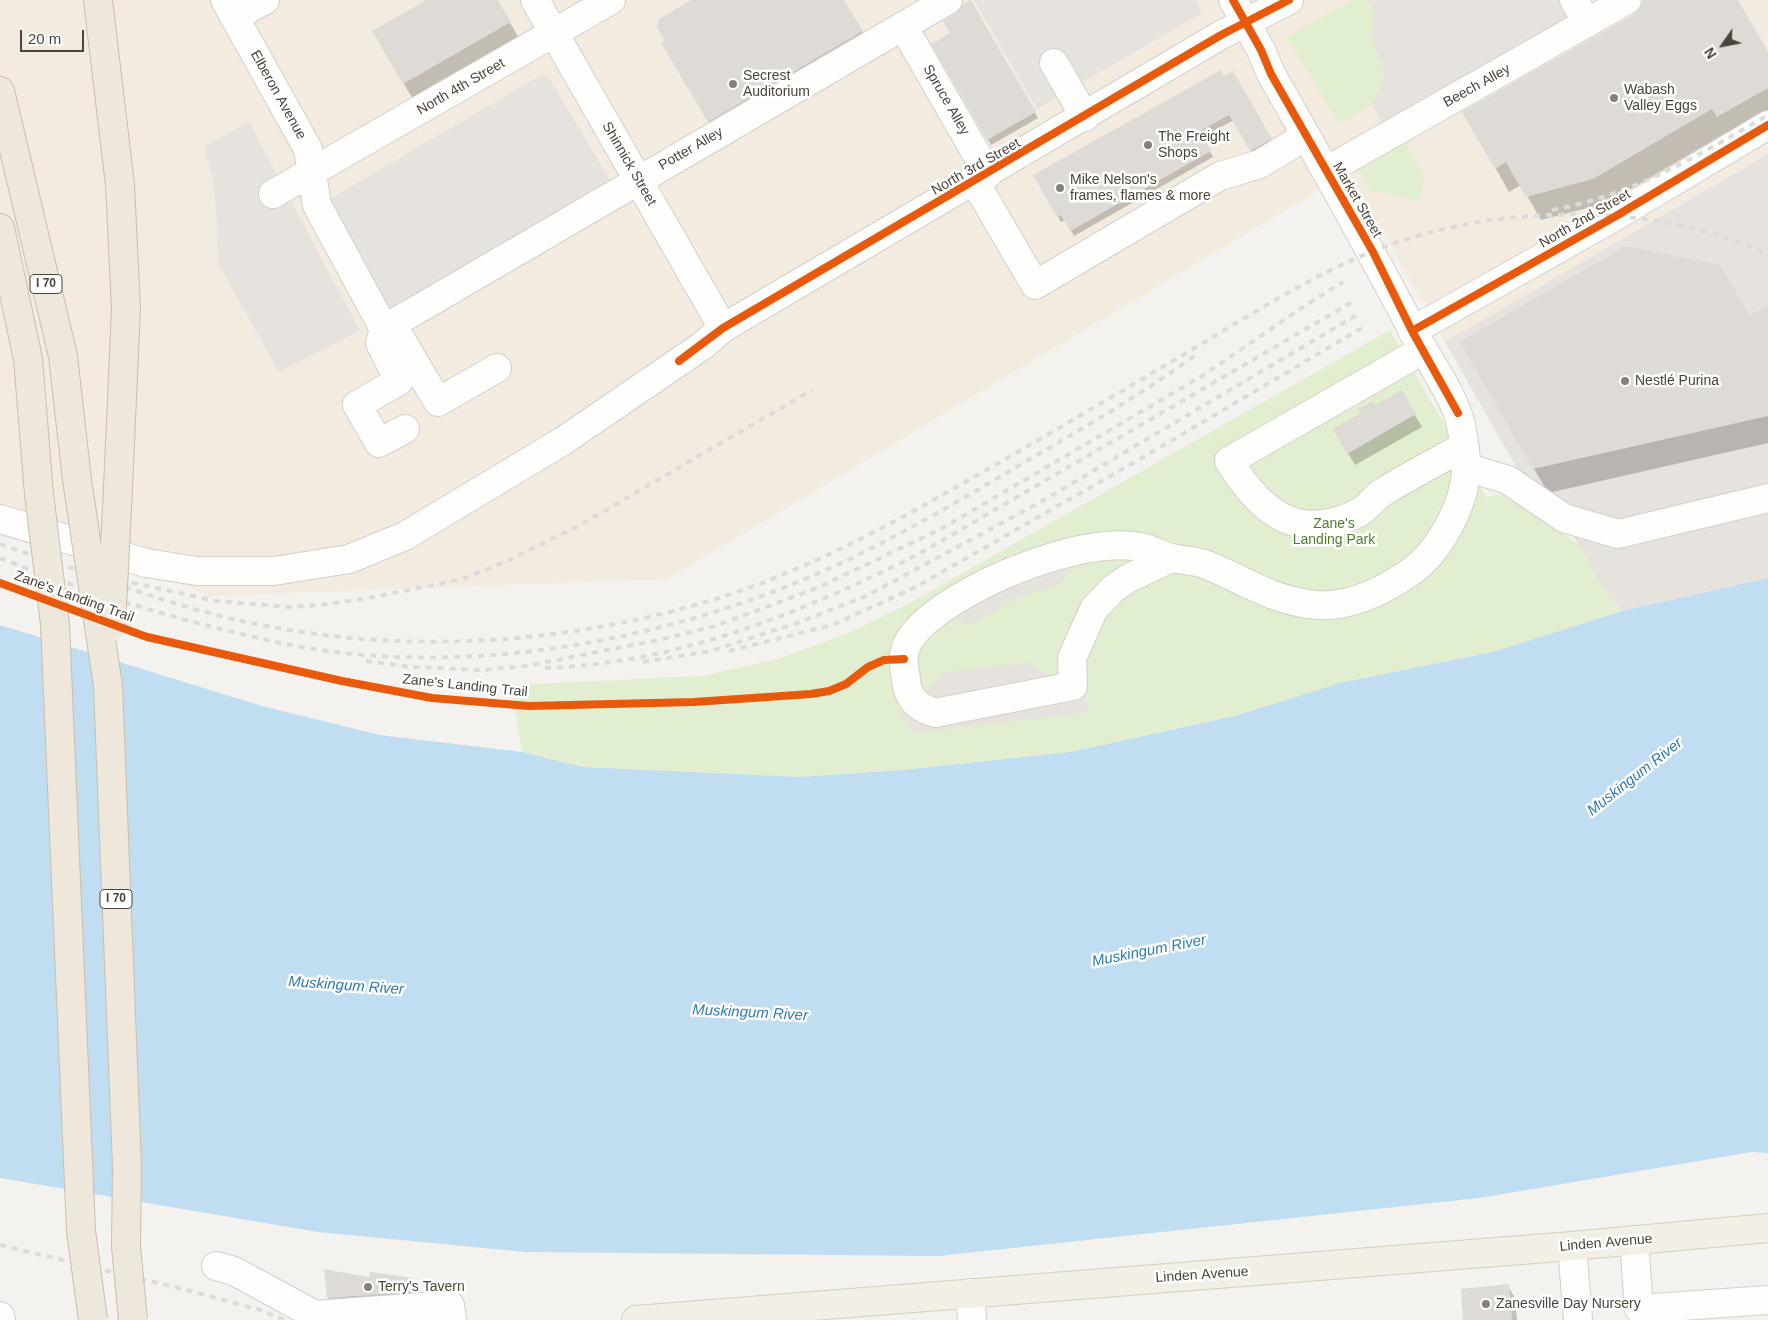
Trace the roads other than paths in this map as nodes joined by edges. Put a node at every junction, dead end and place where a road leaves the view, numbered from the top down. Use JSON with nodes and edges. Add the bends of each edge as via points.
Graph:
{"nodes":[{"id":1,"x":98,"y":0,"type":"edge"},
{"id":2,"x":265,"y":0,"type":"edge"},
{"id":3,"x":535,"y":0,"type":"edge"},
{"id":4,"x":611,"y":0,"type":"edge"},
{"id":5,"x":948,"y":0,"type":"edge"},
{"id":6,"x":1289,"y":0,"type":"edge"},
{"id":7,"x":1574,"y":0,"type":"edge"},
{"id":8,"x":1627,"y":0,"type":"edge"},
{"id":9,"x":230,"y":8,"type":"edge"},
{"id":10,"x":1239,"y":11,"type":"edge"},
{"id":11,"x":1587,"y":23,"type":"junction"},
{"id":12,"x":903,"y":26,"type":"junction"},
{"id":13,"x":554,"y":33,"type":"junction"},
{"id":14,"x":1054,"y":63,"type":"dead end"},
{"id":15,"x":0,"y":91,"type":"edge"},
{"id":16,"x":1085,"y":117,"type":"junction"},
{"id":17,"x":1768,"y":125,"type":"edge"},
{"id":18,"x":1306,"y":136,"type":"junction"},
{"id":19,"x":1326,"y":171,"type":"junction"},
{"id":20,"x":311,"y":173,"type":"junction"},
{"id":21,"x":982,"y":178,"type":"junction"},
{"id":22,"x":638,"y":181,"type":"junction"},
{"id":23,"x":273,"y":194,"type":"dead end"},
{"id":24,"x":0,"y":228,"type":"edge"},
{"id":25,"x":723,"y":328,"type":"junction"},
{"id":26,"x":384,"y":329,"type":"junction"},
{"id":27,"x":1417,"y":340,"type":"junction"},
{"id":28,"x":497,"y":368,"type":"dead end"},
{"id":29,"x":405,"y":429,"type":"dead end"},
{"id":30,"x":1465,"y":457,"type":"junction"},
{"id":31,"x":1768,"y":498,"type":"edge"},
{"id":32,"x":0,"y":519,"type":"edge"},
{"id":33,"x":1171,"y":558,"type":"junction"},
{"id":34,"x":108,"y":686,"type":"junction"},
{"id":35,"x":1768,"y":1228,"type":"edge"},
{"id":36,"x":1634,"y":1240,"type":"junction"},
{"id":37,"x":1572,"y":1246,"type":"junction"},
{"id":38,"x":216,"y":1266,"type":"dead end"},
{"id":39,"x":970,"y":1293,"type":"junction"},
{"id":40,"x":1768,"y":1300,"type":"edge"},
{"id":41,"x":316,"y":1318,"type":"edge"},
{"id":42,"x":670,"y":1319,"type":"edge"},
{"id":43,"x":93,"y":1320,"type":"edge"},
{"id":44,"x":133,"y":1320,"type":"edge"},
{"id":45,"x":452,"y":1320,"type":"edge"},
{"id":46,"x":636,"y":1320,"type":"edge"},
{"id":47,"x":972,"y":1320,"type":"edge"},
{"id":48,"x":1578,"y":1320,"type":"edge"}],
"edges":[{"from":1,"to":34,"type":"highway","bridge":true,"via":[[120,186],[126,308]]},
{"from":2,"to":9,"type":"street"},
{"from":3,"to":13,"type":"street","name":"Shinnick Street"},
{"from":4,"to":13,"type":"street","name":"North 4th Street"},
{"from":5,"to":12,"type":"street","name":"Potter Alley"},
{"from":6,"to":10,"type":"street","name":"North 3rd Street"},
{"from":7,"to":11,"type":"street"},
{"from":8,"to":11,"type":"street","name":"Beech Alley"},
{"from":9,"to":20,"type":"street","name":"Elberon Avenue","via":[[308,149]]},
{"from":10,"to":16,"type":"street","name":"North 3rd Street"},
{"from":10,"to":18,"type":"street","name":"Market Street"},
{"from":11,"to":19,"type":"street","name":"Beech Alley"},
{"from":12,"to":21,"type":"street","name":"Spruce Alley"},
{"from":12,"to":22,"type":"street","name":"Potter Alley"},
{"from":13,"to":20,"type":"street","name":"North 4th Street"},
{"from":13,"to":22,"type":"street","name":"Shinnick Street"},
{"from":14,"to":16,"type":"street"},
{"from":15,"to":34,"type":"highway","number":"I 70","bridge":true,"via":[[63,356],[76,480]]},
{"from":16,"to":21,"type":"street","name":"North 3rd Street"},
{"from":17,"to":27,"type":"street","name":"North 2nd Street"},
{"from":18,"to":19,"type":"street","name":"Market Street"},
{"from":18,"to":21,"type":"street","name":"Spruce Alley","via":[[1260,164],[1220,176],[1035,285]]},
{"from":19,"to":27,"type":"street","name":"Market Street"},
{"from":20,"to":23,"type":"street","name":"North 4th Street"},
{"from":20,"to":26,"type":"street","name":"Elberon Avenue","via":[[316,205]]},
{"from":21,"to":25,"type":"street","name":"North 3rd Street"},
{"from":22,"to":25,"type":"street","name":"Shinnick Street"},
{"from":22,"to":26,"type":"street","name":"Potter Alley"},
{"from":24,"to":43,"type":"highway","number":"I 70","bridge":true,"via":[[28,360],[54,624],[81,1231]]},
{"from":25,"to":32,"type":"street","name":"North 3rd Street","via":[[563,441],[405,536],[349,560],[274,571],[197,571],[146,563]]},
{"from":26,"to":28,"type":"street","via":[[397,333],[438,402]]},
{"from":26,"to":29,"type":"street","via":[[380,343],[399,381],[357,405],[379,443]]},
{"from":27,"to":30,"type":"street","name":"Market Street","via":[[1458,413]]},
{"from":27,"to":30,"type":"street","name":"North 2nd Street","via":[[1229,461],[1241,480],[1272,512],[1292,523],[1316,524],[1336,521],[1362,511],[1380,493]]},
{"from":30,"to":31,"type":"street","via":[[1508,480],[1564,518],[1618,534]]},
{"from":30,"to":33,"type":"street","via":[[1458,505],[1442,540],[1414,570],[1369,596],[1348,602],[1311,605],[1261,592],[1204,564]]},
{"from":33,"to":33,"type":"street","via":[[1142,547],[1092,548],[996,576],[955,600],[910,639],[904,659],[910,696],[921,709],[935,712],[1072,686],[1072,658],[1094,609],[1127,579]]},
{"from":34,"to":44,"type":"highway","number":"I 70","bridge":true,"via":[[127,1166],[126,1246]]},
{"from":35,"to":36,"type":"main road","name":"Linden Avenue"},
{"from":36,"to":37,"type":"main road","name":"Linden Avenue"},
{"from":36,"to":40,"type":"street","via":[[1639,1309]]},
{"from":37,"to":39,"type":"main road","name":"Linden Avenue"},
{"from":37,"to":48,"type":"street"},
{"from":38,"to":41,"type":"street","via":[[234,1271]]},
{"from":39,"to":42,"type":"main road","name":"Linden Avenue"},
{"from":39,"to":47,"type":"street"},
{"from":41,"to":45,"type":"street","via":[[450,1305]]},
{"from":42,"to":46,"type":"main road","name":"Linden Avenue"}]}
